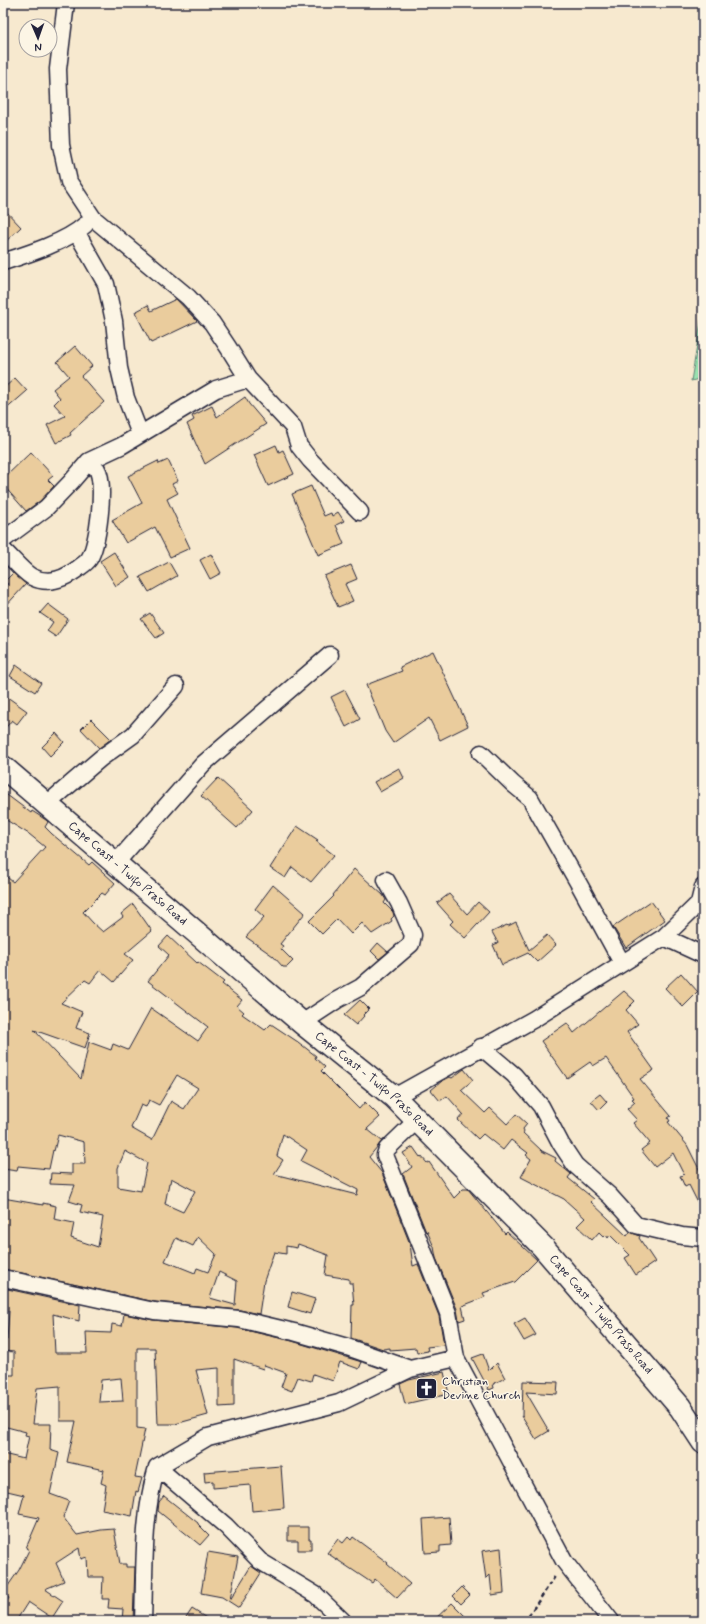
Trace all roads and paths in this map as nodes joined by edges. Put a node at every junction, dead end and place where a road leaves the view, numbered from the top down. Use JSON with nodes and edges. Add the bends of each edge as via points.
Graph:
{"nodes":[{"id":1,"x":66,"y":3,"type":"edge"},
{"id":2,"x":93,"y":218,"type":"junction"},
{"id":3,"x":77,"y":232,"type":"junction"},
{"id":4,"x":3,"y":262,"type":"edge"},
{"id":5,"x":248,"y":379,"type":"junction"},
{"id":6,"x":140,"y":434,"type":"junction"},
{"id":7,"x":89,"y":461,"type":"junction"},
{"id":8,"x":360,"y":512,"type":"dead end"},
{"id":9,"x":3,"y":540,"type":"edge"},
{"id":10,"x":3,"y":550,"type":"edge"},
{"id":11,"x":330,"y":655,"type":"dead end"},
{"id":12,"x":176,"y":686,"type":"dead end"},
{"id":13,"x":482,"y":753,"type":"dead end"},
{"id":14,"x":3,"y":767,"type":"edge"},
{"id":15,"x":46,"y":805,"type":"junction"},
{"id":16,"x":115,"y":864,"type":"junction"},
{"id":17,"x":386,"y":880,"type":"dead end"},
{"id":18,"x":703,"y":887,"type":"edge"},
{"id":19,"x":664,"y":937,"type":"junction"},
{"id":20,"x":703,"y":955,"type":"edge"},
{"id":21,"x":622,"y":963,"type":"junction"},
{"id":22,"x":302,"y":1023,"type":"junction"},
{"id":23,"x":481,"y":1048,"type":"junction"},
{"id":24,"x":394,"y":1097,"type":"junction"},
{"id":25,"x":416,"y":1121,"type":"junction"},
{"id":26,"x":703,"y":1238,"type":"edge"},
{"id":27,"x":3,"y":1278,"type":"edge"},
{"id":28,"x":456,"y":1358,"type":"junction"},
{"id":29,"x":410,"y":1369,"type":"junction"},
{"id":30,"x":703,"y":1442,"type":"edge"},
{"id":31,"x":157,"y":1468,"type":"junction"},
{"id":32,"x":564,"y":1561,"type":"junction"},
{"id":33,"x":143,"y":1621,"type":"edge"},
{"id":34,"x":343,"y":1621,"type":"edge"},
{"id":35,"x":525,"y":1621,"type":"edge"},
{"id":36,"x":611,"y":1621,"type":"edge"}],
"edges":[{"from":1,"to":2,"type":"street","via":[[58,69],[61,145],[69,182]]},
{"from":2,"to":3,"type":"street"},
{"from":2,"to":5,"type":"street","via":[[188,297],[212,323]]},
{"from":3,"to":4,"type":"street","via":[[40,250]]},
{"from":3,"to":6,"type":"street","via":[[106,284],[114,320],[119,368],[126,398]]},
{"from":5,"to":6,"type":"street","via":[[216,389]]},
{"from":5,"to":8,"type":"street","via":[[293,427],[299,446],[310,460]]},
{"from":6,"to":7,"type":"street"},
{"from":7,"to":9,"type":"street","via":[[46,508]]},
{"from":7,"to":10,"type":"street","via":[[98,470],[101,505],[96,543],[89,560],[58,580],[46,581],[32,576]]},
{"from":11,"to":16,"type":"street","via":[[203,764]]},
{"from":12,"to":15,"type":"street","via":[[133,735]]},
{"from":13,"to":21,"type":"street","via":[[512,784],[530,798]]},
{"from":14,"to":15,"type":"main road","name":"Cape Coast - Twifo Praso Road"},
{"from":15,"to":16,"type":"main road","name":"Cape Coast - Twifo Praso Road"},
{"from":16,"to":22,"type":"main road","name":"Cape Coast - Twifo Praso Road"},
{"from":17,"to":22,"type":"street","via":[[413,935],[411,944],[361,987]]},
{"from":18,"to":19,"type":"street","via":[[698,904]]},
{"from":19,"to":20,"type":"street"},
{"from":19,"to":21,"type":"street"},
{"from":21,"to":23,"type":"street","via":[[534,1019]]},
{"from":22,"to":24,"type":"main road","name":"Cape Coast - Twifo Praso Road"},
{"from":23,"to":24,"type":"street"},
{"from":23,"to":26,"type":"street","via":[[514,1075],[542,1106],[575,1166],[610,1196],[636,1225],[682,1236]]},
{"from":24,"to":25,"type":"main road","name":"Cape Coast - Twifo Praso Road"},
{"from":25,"to":28,"type":"street","via":[[387,1149],[385,1155],[448,1313]]},
{"from":25,"to":30,"type":"main road","name":"Cape Coast - Twifo Praso Road","via":[[543,1247],[680,1407]]},
{"from":27,"to":29,"type":"street","via":[[154,1311],[239,1319],[332,1342]]},
{"from":28,"to":29,"type":"street"},
{"from":28,"to":32,"type":"street"},
{"from":29,"to":31,"type":"street","via":[[339,1404],[208,1437]]},
{"from":31,"to":33,"type":"street","via":[[149,1496]]},
{"from":31,"to":34,"type":"street","via":[[226,1526],[260,1560],[316,1595]]},
{"from":32,"to":35,"type":"path"},
{"from":32,"to":36,"type":"street"}]}
